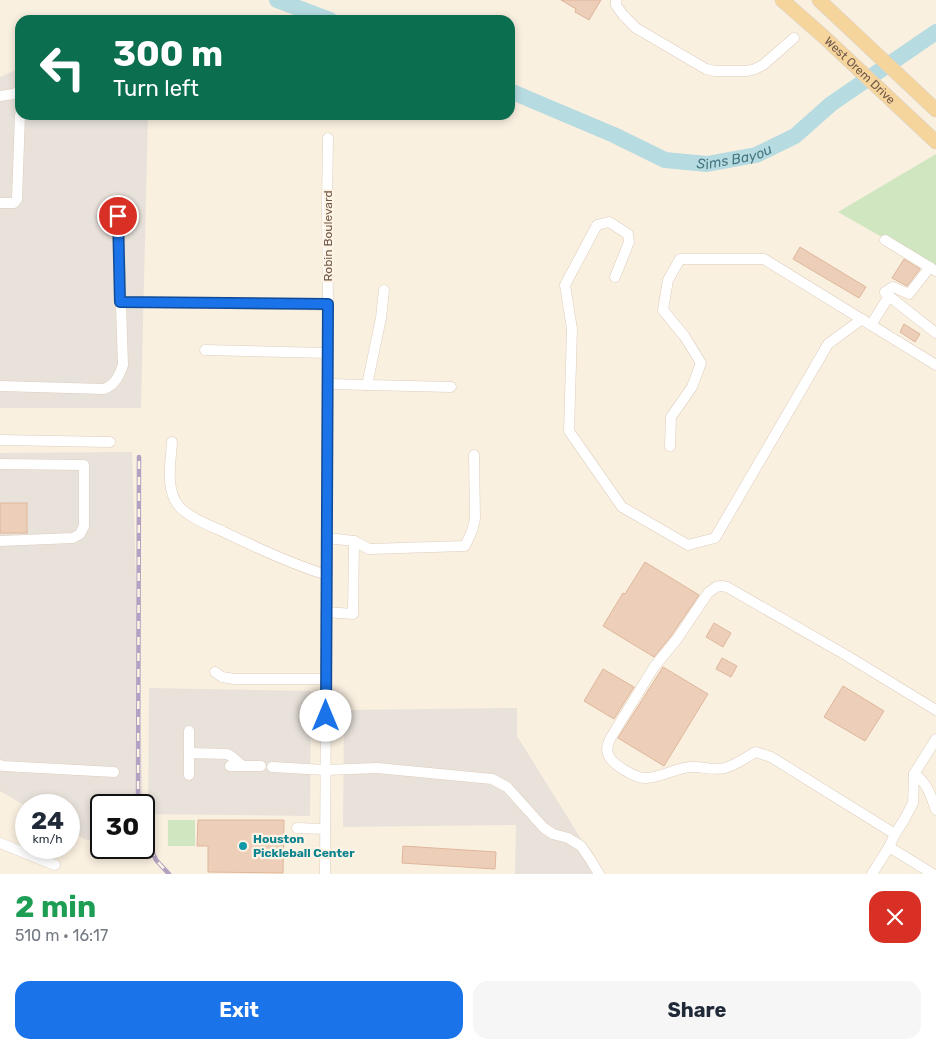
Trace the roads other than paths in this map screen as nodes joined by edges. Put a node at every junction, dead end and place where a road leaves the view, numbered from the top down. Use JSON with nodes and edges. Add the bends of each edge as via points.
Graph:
{"nodes":[{"id":1,"x":616,"y":0,"type":"edge"},
{"id":2,"x":782,"y":0,"type":"edge"},
{"id":3,"x":819,"y":0,"type":"edge"},
{"id":4,"x":794,"y":38,"type":"dead end"},
{"id":5,"x":15,"y":93,"type":"edge"},
{"id":6,"x":0,"y":96,"type":"edge"},
{"id":7,"x":935,"y":109,"type":"edge"},
{"id":8,"x":20,"y":120,"type":"edge"},
{"id":9,"x":328,"y":138,"type":"dead end"},
{"id":10,"x":936,"y":142,"type":"edge"},
{"id":11,"x":0,"y":204,"type":"edge"},
{"id":12,"x":118,"y":216,"type":"dead end"},
{"id":13,"x":885,"y":240,"type":"dead end"},
{"id":14,"x":933,"y":269,"type":"edge"},
{"id":15,"x":614,"y":276,"type":"dead end"},
{"id":16,"x":384,"y":290,"type":"dead end"},
{"id":17,"x":889,"y":296,"type":"junction"},
{"id":18,"x":120,"y":302,"type":"junction"},
{"id":19,"x":328,"y":304,"type":"junction"},
{"id":20,"x":867,"y":322,"type":"junction"},
{"id":21,"x":936,"y":333,"type":"edge"},
{"id":22,"x":205,"y":350,"type":"dead end"},
{"id":23,"x":328,"y":352,"type":"junction"},
{"id":24,"x":936,"y":365,"type":"edge"},
{"id":25,"x":328,"y":384,"type":"junction"},
{"id":26,"x":367,"y":385,"type":"junction"},
{"id":27,"x":0,"y":386,"type":"edge"},
{"id":28,"x":451,"y":386,"type":"dead end"},
{"id":29,"x":0,"y":440,"type":"edge"},
{"id":30,"x":110,"y":442,"type":"dead end"},
{"id":31,"x":172,"y":442,"type":"dead end"},
{"id":32,"x":670,"y":446,"type":"dead end"},
{"id":33,"x":474,"y":455,"type":"dead end"},
{"id":34,"x":0,"y":464,"type":"edge"},
{"id":35,"x":327,"y":538,"type":"junction"},
{"id":36,"x":0,"y":541,"type":"edge"},
{"id":37,"x":354,"y":541,"type":"junction"},
{"id":38,"x":326,"y":574,"type":"junction"},
{"id":39,"x":326,"y":612,"type":"junction"},
{"id":40,"x":215,"y":672,"type":"dead end"},
{"id":41,"x":326,"y":679,"type":"junction"},
{"id":42,"x":936,"y":710,"type":"edge"},
{"id":43,"x":189,"y":731,"type":"dead end"},
{"id":44,"x":936,"y":739,"type":"edge"},
{"id":45,"x":189,"y":753,"type":"junction"},
{"id":46,"x":0,"y":765,"type":"edge"},
{"id":47,"x":230,"y":766,"type":"dead end"},
{"id":48,"x":243,"y":766,"type":"junction"},
{"id":49,"x":325,"y":770,"type":"junction"},
{"id":50,"x":114,"y":772,"type":"dead end"},
{"id":51,"x":914,"y":774,"type":"junction"},
{"id":52,"x":189,"y":775,"type":"dead end"},
{"id":53,"x":936,"y":810,"type":"edge"},
{"id":54,"x":297,"y":828,"type":"dead end"},
{"id":55,"x":325,"y":830,"type":"junction"},
{"id":56,"x":895,"y":834,"type":"junction"},
{"id":57,"x":0,"y":843,"type":"edge"},
{"id":58,"x":889,"y":847,"type":"junction"},
{"id":59,"x":55,"y":865,"type":"dead end"},
{"id":60,"x":325,"y":874,"type":"edge"},
{"id":61,"x":599,"y":874,"type":"edge"},
{"id":62,"x":872,"y":874,"type":"edge"},
{"id":63,"x":935,"y":874,"type":"edge"}],
"edges":[{"from":1,"to":4,"type":"street","via":[[623,15],[636,28],[706,70],[755,69]]},
{"from":2,"to":10,"type":"main road","name":"West Orem Drive"},
{"from":3,"to":7,"type":"main road","name":"West Orem Drive"},
{"from":5,"to":6,"type":"street"},
{"from":8,"to":11,"type":"street","via":[[17,199]]},
{"from":9,"to":19,"type":"street","name":"Robin Boulevard"},
{"from":12,"to":18,"type":"street"},
{"from":13,"to":14,"type":"street"},
{"from":14,"to":17,"type":"street","via":[[908,294],[892,287],[885,292]]},
{"from":15,"to":20,"type":"street","via":[[629,242],[628,234],[609,222],[597,224],[565,285],[572,329],[569,431],[622,508],[688,545],[715,538],[828,344]]},
{"from":16,"to":26,"type":"street"},
{"from":17,"to":20,"type":"street"},
{"from":17,"to":21,"type":"street"},
{"from":18,"to":19,"type":"street"},
{"from":18,"to":27,"type":"street","via":[[123,365],[111,387]]},
{"from":19,"to":23,"type":"street","name":"Robin Boulevard"},
{"from":20,"to":24,"type":"street"},
{"from":20,"to":32,"type":"street","via":[[764,258],[680,259],[668,280],[663,310],[701,363],[692,387],[671,417]]},
{"from":22,"to":23,"type":"street"},
{"from":23,"to":25,"type":"street","name":"Robin Boulevard"},
{"from":25,"to":26,"type":"street"},
{"from":25,"to":35,"type":"street","name":"Robin Boulevard"},
{"from":26,"to":28,"type":"street"},
{"from":29,"to":30,"type":"street"},
{"from":31,"to":38,"type":"street","via":[[170,482],[178,505],[209,525]]},
{"from":33,"to":37,"type":"street","via":[[475,519],[465,546],[369,549]]},
{"from":34,"to":36,"type":"street","via":[[84,465],[84,526],[73,538]]},
{"from":35,"to":37,"type":"street"},
{"from":35,"to":38,"type":"street","name":"Robin Boulevard"},
{"from":37,"to":39,"type":"street","via":[[354,614]]},
{"from":38,"to":39,"type":"street","name":"Robin Boulevard"},
{"from":39,"to":41,"type":"street","name":"Robin Boulevard"},
{"from":40,"to":41,"type":"street","via":[[234,679]]},
{"from":41,"to":49,"type":"street","name":"Robin Boulevard"},
{"from":42,"to":56,"type":"street","via":[[844,654],[721,586],[708,593],[654,667],[607,746],[613,762],[646,779],[677,769],[723,768],[756,752],[763,754]]},
{"from":43,"to":45,"type":"street"},
{"from":44,"to":51,"type":"street"},
{"from":45,"to":48,"type":"street","via":[[227,754]]},
{"from":45,"to":52,"type":"street"},
{"from":46,"to":50,"type":"street"},
{"from":47,"to":48,"type":"street"},
{"from":48,"to":49,"type":"street"},
{"from":49,"to":55,"type":"street","name":"Robin Boulevard"},
{"from":49,"to":61,"type":"street","via":[[378,768],[492,779],[507,787],[544,828],[580,846]]},
{"from":51,"to":53,"type":"street","via":[[926,785]]},
{"from":51,"to":56,"type":"street","via":[[913,803]]},
{"from":54,"to":55,"type":"street"},
{"from":55,"to":60,"type":"street","name":"Robin Boulevard"},
{"from":56,"to":58,"type":"street"},
{"from":57,"to":59,"type":"street"},
{"from":58,"to":62,"type":"street"},
{"from":58,"to":63,"type":"street"}]}
